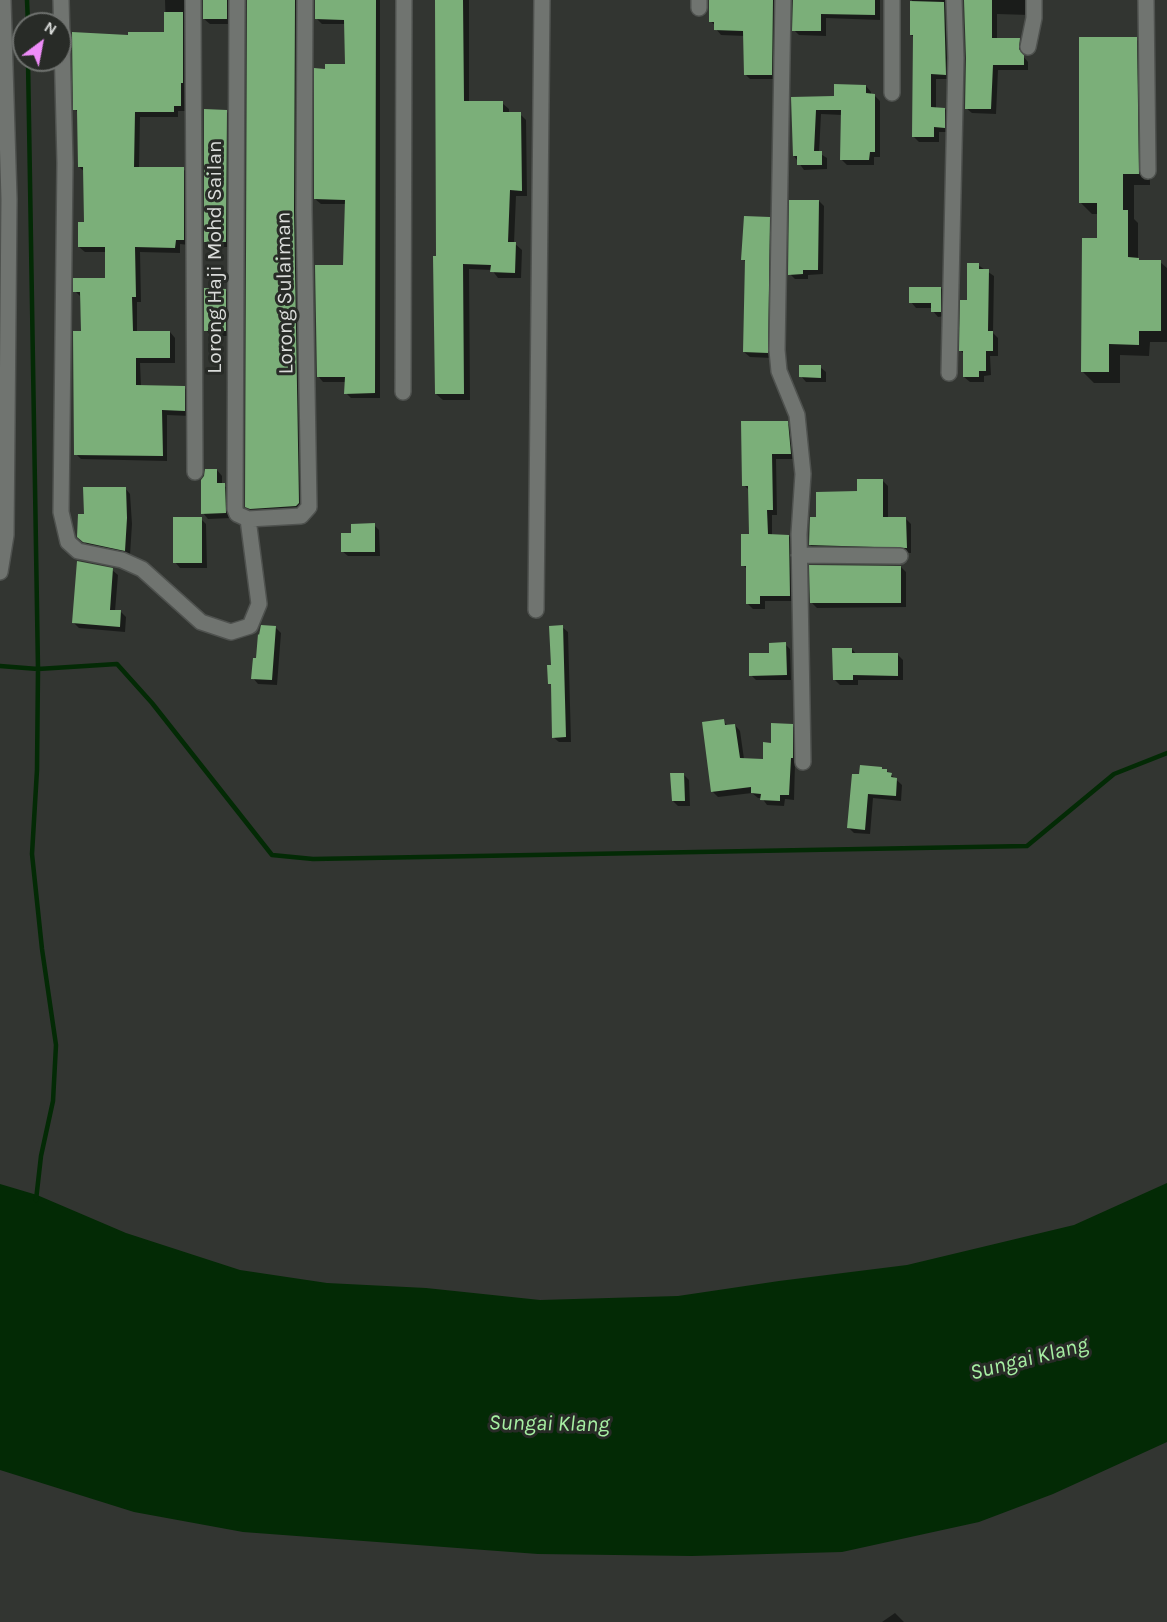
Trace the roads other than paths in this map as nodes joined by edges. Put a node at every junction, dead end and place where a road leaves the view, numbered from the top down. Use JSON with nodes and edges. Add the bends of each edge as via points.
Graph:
{"nodes":[{"id":1,"x":3,"y":0,"type":"edge"},
{"id":2,"x":61,"y":0,"type":"edge"},
{"id":3,"x":193,"y":0,"type":"edge"},
{"id":4,"x":237,"y":0,"type":"edge"},
{"id":5,"x":304,"y":0,"type":"edge"},
{"id":6,"x":404,"y":0,"type":"edge"},
{"id":7,"x":542,"y":0,"type":"edge"},
{"id":8,"x":783,"y":0,"type":"edge"},
{"id":9,"x":892,"y":0,"type":"edge"},
{"id":10,"x":954,"y":0,"type":"edge"},
{"id":11,"x":1034,"y":0,"type":"edge"},
{"id":12,"x":1146,"y":0,"type":"edge"},
{"id":13,"x":1028,"y":47,"type":"dead end"},
{"id":14,"x":892,"y":93,"type":"dead end"},
{"id":15,"x":1148,"y":171,"type":"dead end"},
{"id":16,"x":4,"y":199,"type":"edge"},
{"id":17,"x":949,"y":373,"type":"dead end"},
{"id":18,"x":403,"y":392,"type":"dead end"},
{"id":19,"x":195,"y":472,"type":"dead end"},
{"id":20,"x":243,"y":517,"type":"junction"},
{"id":21,"x":799,"y":555,"type":"junction"},
{"id":22,"x":900,"y":556,"type":"dead end"},
{"id":23,"x":0,"y":572,"type":"edge"},
{"id":24,"x":536,"y":610,"type":"dead end"},
{"id":25,"x":803,"y":762,"type":"dead end"}],
"edges":[{"from":1,"to":16,"type":"street"},
{"from":2,"to":20,"type":"street","name":"Lorong Haji Mohd Sailan","via":[[65,163],[61,512],[68,542],[78,551],[122,560],[142,569],[201,622],[231,632],[250,626],[259,604]]},
{"from":3,"to":19,"type":"street"},
{"from":4,"to":20,"type":"street","name":"Lorong Haji Mohd Sailan","via":[[235,509]]},
{"from":5,"to":20,"type":"street","name":"Lorong Sulaiman","via":[[309,507],[301,516]]},
{"from":6,"to":18,"type":"street"},
{"from":7,"to":24,"type":"street"},
{"from":8,"to":21,"type":"street","via":[[777,350],[779,371],[796,415],[803,474]]},
{"from":9,"to":14,"type":"street"},
{"from":10,"to":17,"type":"street"},
{"from":11,"to":13,"type":"street"},
{"from":12,"to":15,"type":"street"},
{"from":16,"to":23,"type":"street","via":[[6,535]]},
{"from":21,"to":22,"type":"street"},
{"from":21,"to":25,"type":"street"}]}
